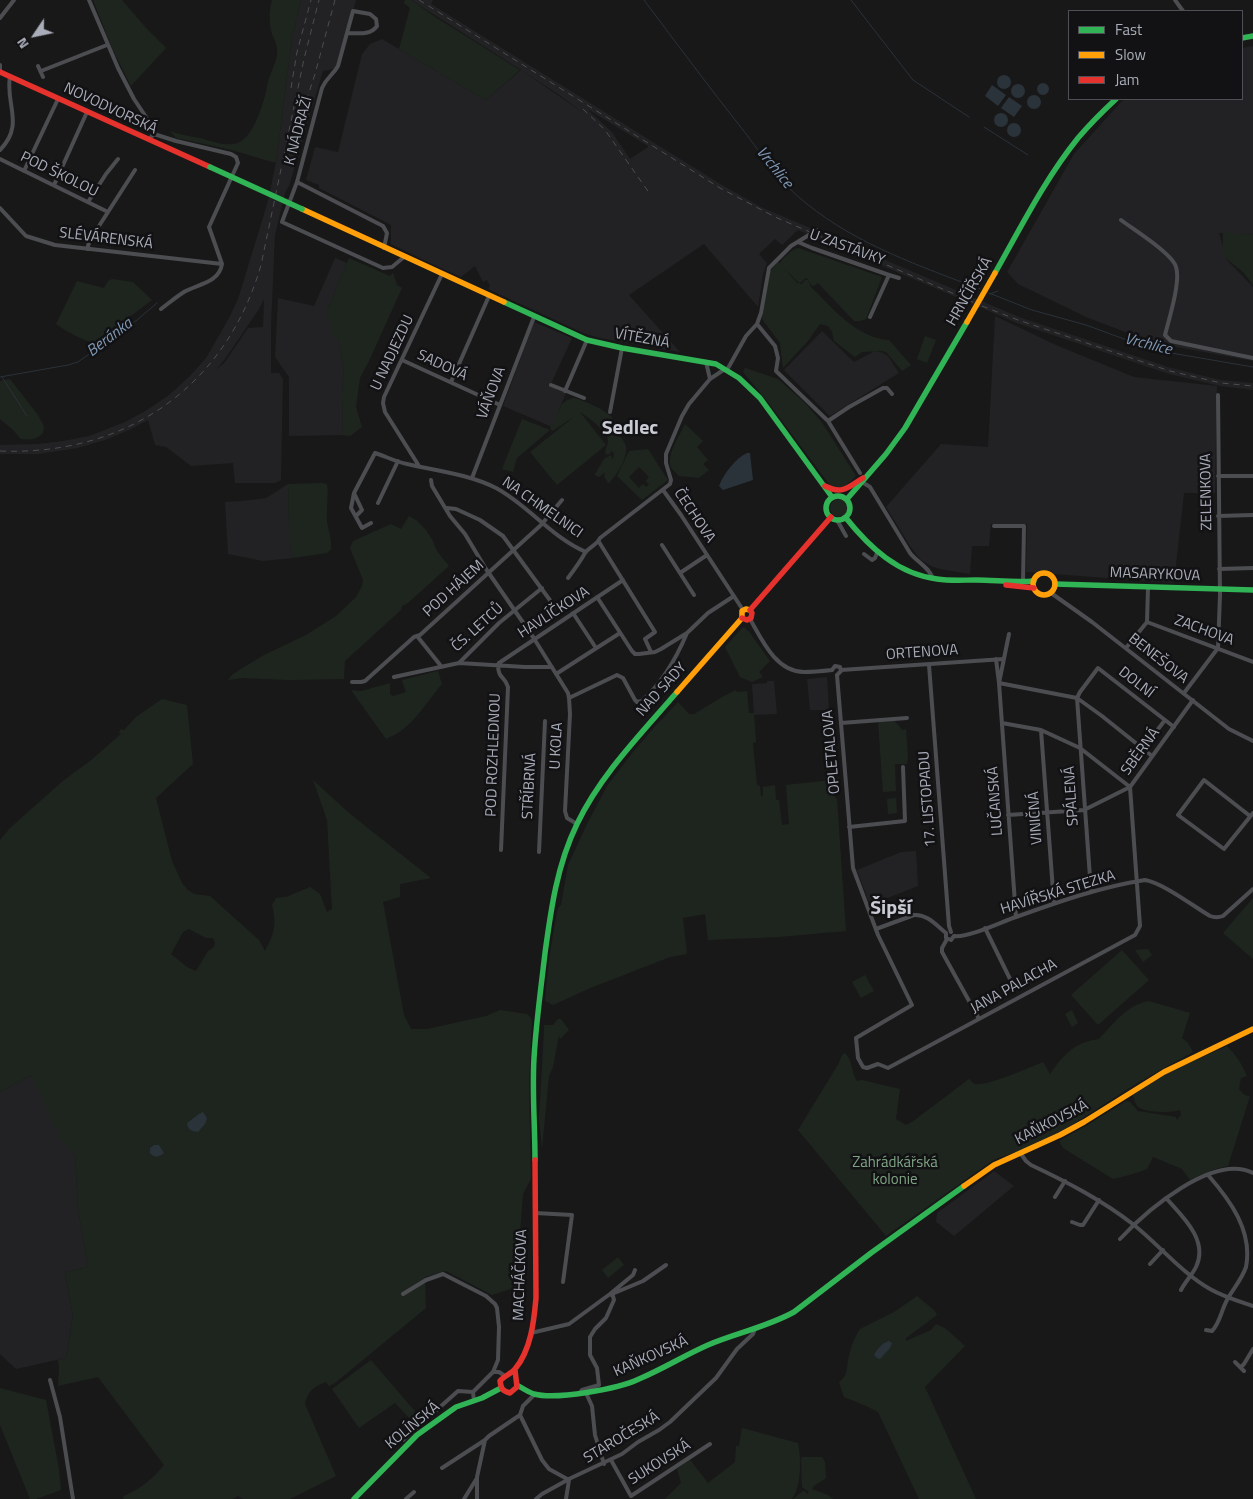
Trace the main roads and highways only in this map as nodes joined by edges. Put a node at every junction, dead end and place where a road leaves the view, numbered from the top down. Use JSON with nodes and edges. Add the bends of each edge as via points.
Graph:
{"nodes":[{"id":1,"x":0,"y":71,"type":"edge"},
{"id":2,"x":1115,"y":100,"type":"edge"},
{"id":3,"x":302,"y":210,"type":"joint"},
{"id":4,"x":867,"y":476,"type":"junction"},
{"id":5,"x":822,"y":484,"type":"junction"},
{"id":6,"x":832,"y":497,"type":"junction"},
{"id":7,"x":847,"y":499,"type":"junction"},
{"id":8,"x":830,"y":518,"type":"junction"},
{"id":9,"x":846,"y":518,"type":"junction"},
{"id":10,"x":965,"y":581,"type":"junction"},
{"id":11,"x":1034,"y":584,"type":"junction"},
{"id":12,"x":1055,"y":584,"type":"junction"},
{"id":13,"x":1253,"y":590,"type":"edge"},
{"id":14,"x":750,"y":610,"type":"junction"},
{"id":15,"x":742,"y":618,"type":"junction"},
{"id":16,"x":577,"y":824,"type":"joint"},
{"id":17,"x":1253,"y":1029,"type":"edge"},
{"id":18,"x":515,"y":1370,"type":"junction"},
{"id":19,"x":506,"y":1376,"type":"junction"},
{"id":20,"x":515,"y":1378,"type":"junction"},
{"id":21,"x":501,"y":1388,"type":"junction"},
{"id":22,"x":519,"y":1388,"type":"junction"},
{"id":23,"x":354,"y":1499,"type":"edge"}],
"edges":[{"from":1,"to":3,"type":"main road","name":"NOVODVORSKÁ","bridge":true},
{"from":2,"to":4,"type":"main road","name":"HRNČÍŘSKÁ","bridge":true,"via":[[1090,124],[1055,168],[906,428]]},
{"from":3,"to":5,"type":"main road","name":"VÍTĚZNÁ","via":[[587,340],[706,362],[726,369],[755,392]]},
{"from":4,"to":5,"type":"main road","via":[[841,491]]},
{"from":4,"to":7,"type":"main road","name":"HRNČÍŘSKÁ"},
{"from":5,"to":6,"type":"main road","name":"VÍTĚZNÁ"},
{"from":6,"to":7,"type":"main road"},
{"from":6,"to":8,"type":"main road","via":[[826,506]]},
{"from":7,"to":9,"type":"main road","via":[[850,507]]},
{"from":8,"to":9,"type":"main road"},
{"from":8,"to":14,"type":"main road"},
{"from":9,"to":10,"type":"main road","via":[[860,537],[890,562],[933,578]]},
{"from":10,"to":11,"type":"main road"},
{"from":10,"to":11,"type":"main road"},
{"from":11,"to":12,"type":"main road","via":[[1038,575],[1044,574],[1050,576]]},
{"from":11,"to":12,"type":"main road","via":[[1036,592],[1042,595],[1051,593]]},
{"from":12,"to":13,"type":"main road","name":"MASARYKOVA"},
{"from":14,"to":15,"type":"main road","via":[[743,610]]},
{"from":14,"to":15,"type":"main road","via":[[750,619]]},
{"from":15,"to":16,"type":"main road","name":"NAD SADY","via":[[634,740],[603,780]]},
{"from":16,"to":18,"type":"main road","name":"MACHÁČKOVA","via":[[553,898],[538,1009],[534,1060],[536,1298],[531,1333]]},
{"from":17,"to":22,"type":"main road","name":"KAŇKOVSKÁ","via":[[1164,1072],[1084,1122],[994,1166],[781,1319],[708,1345],[620,1386],[552,1395],[534,1394]]},
{"from":18,"to":19,"type":"main road"},
{"from":18,"to":20,"type":"main road"},
{"from":19,"to":20,"type":"main road"},
{"from":19,"to":21,"type":"main road","via":[[500,1381]]},
{"from":20,"to":22,"type":"main road"},
{"from":21,"to":22,"type":"main road","via":[[508,1393]]},
{"from":21,"to":23,"type":"main road","name":"KOLÍNSKÁ","via":[[456,1408],[417,1435]]}]}
